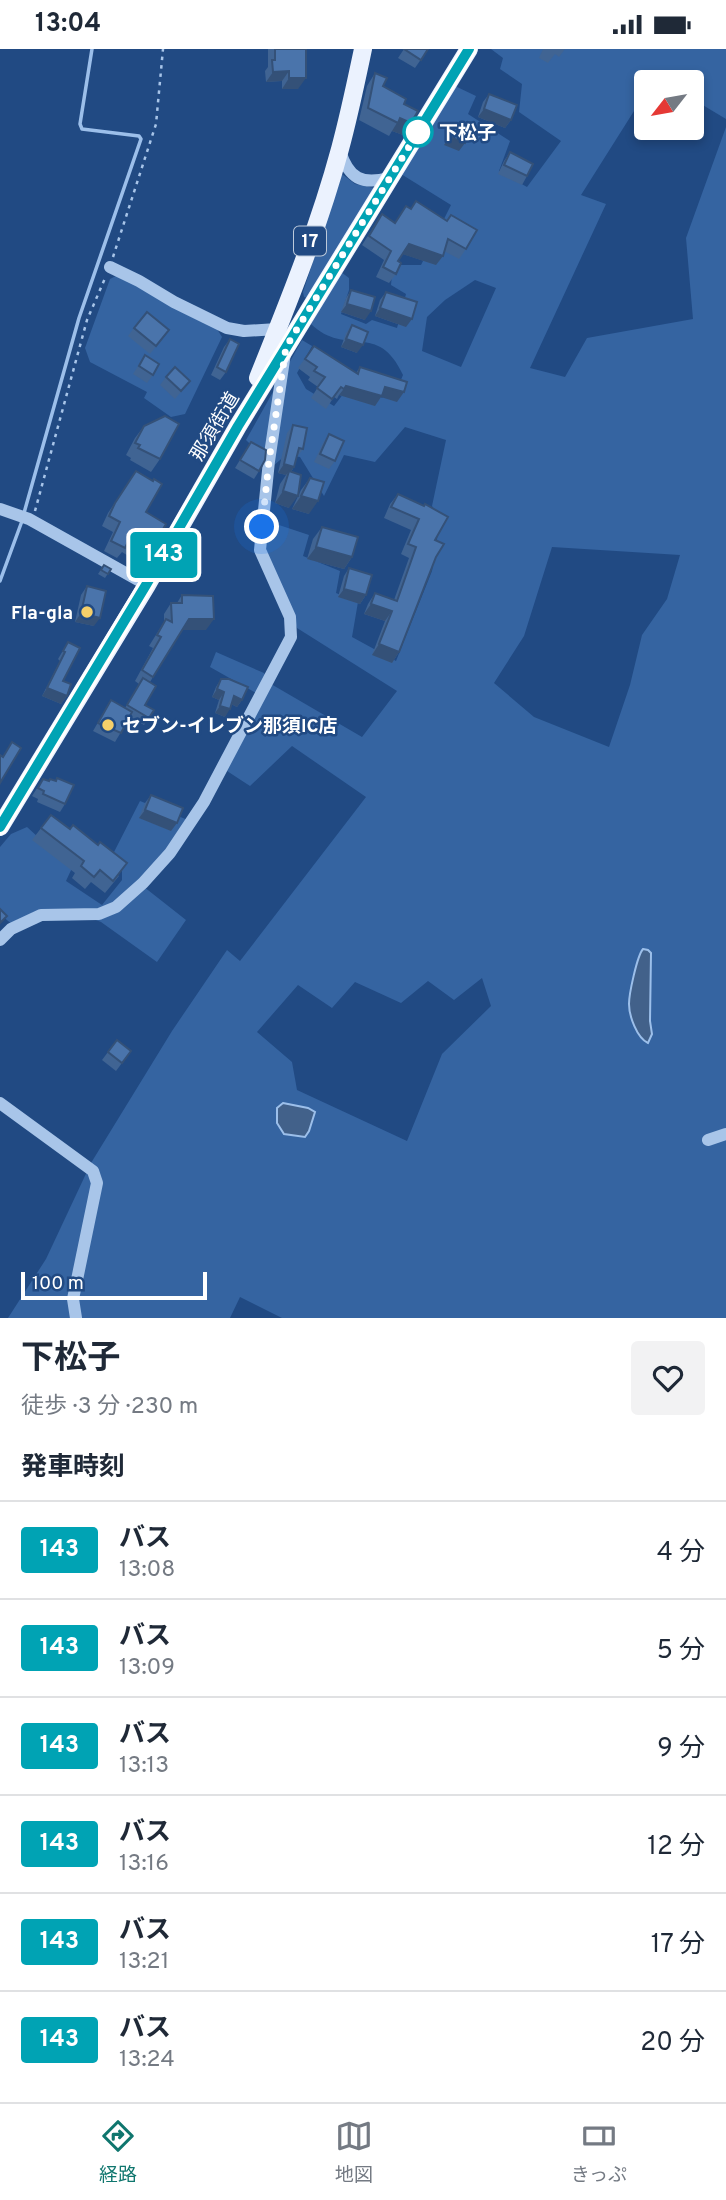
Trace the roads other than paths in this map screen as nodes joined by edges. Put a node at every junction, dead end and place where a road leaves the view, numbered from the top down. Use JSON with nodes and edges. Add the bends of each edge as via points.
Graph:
{"nodes":[{"id":1,"x":363,"y":49,"type":"edge"},
{"id":2,"x":469,"y":49,"type":"edge"},
{"id":3,"x":340,"y":150,"type":"junction"},
{"id":4,"x":389,"y":178,"type":"junction"},
{"id":5,"x":110,"y":267,"type":"road end"},
{"id":6,"x":277,"y":329,"type":"junction"},
{"id":7,"x":286,"y":347,"type":"junction"},
{"id":8,"x":238,"y":426,"type":"junction"},
{"id":9,"x":0,"y":509,"type":"edge"},
{"id":10,"x":146,"y":585,"type":"junction"},
{"id":11,"x":0,"y":827,"type":"edge"},
{"id":12,"x":0,"y":940,"type":"edge"},
{"id":13,"x":0,"y":1103,"type":"edge"},
{"id":14,"x":726,"y":1134,"type":"edge"},
{"id":15,"x":708,"y":1140,"type":"dead end"},
{"id":16,"x":76,"y":1318,"type":"edge"}],
"edges":[{"from":1,"to":3,"type":"main road","number":"17"},
{"from":2,"to":4,"type":"main road","name":"那須街道","number":"17"},
{"from":3,"to":4,"type":"street","via":[[352,175],[363,181]]},
{"from":3,"to":6,"type":"main road","number":"17"},
{"from":4,"to":7,"type":"main road","name":"那須街道","number":"17"},
{"from":5,"to":6,"type":"street","via":[[227,328]]},
{"from":6,"to":8,"type":"main road","number":"17"},
{"from":7,"to":8,"type":"main road","name":"那須街道","number":"17"},
{"from":7,"to":12,"type":"street","via":[[260,550],[289,617],[291,637],[204,802],[170,853],[143,883],[116,907],[99,914],[41,915]]},
{"from":8,"to":10,"type":"main road","name":"那須街道","number":"17"},
{"from":9,"to":10,"type":"street","via":[[31,520]]},
{"from":10,"to":11,"type":"main road","name":"那須街道","number":"17"},
{"from":13,"to":16,"type":"street","via":[[93,1171],[97,1183],[73,1299]]},
{"from":14,"to":15,"type":"street"}]}
